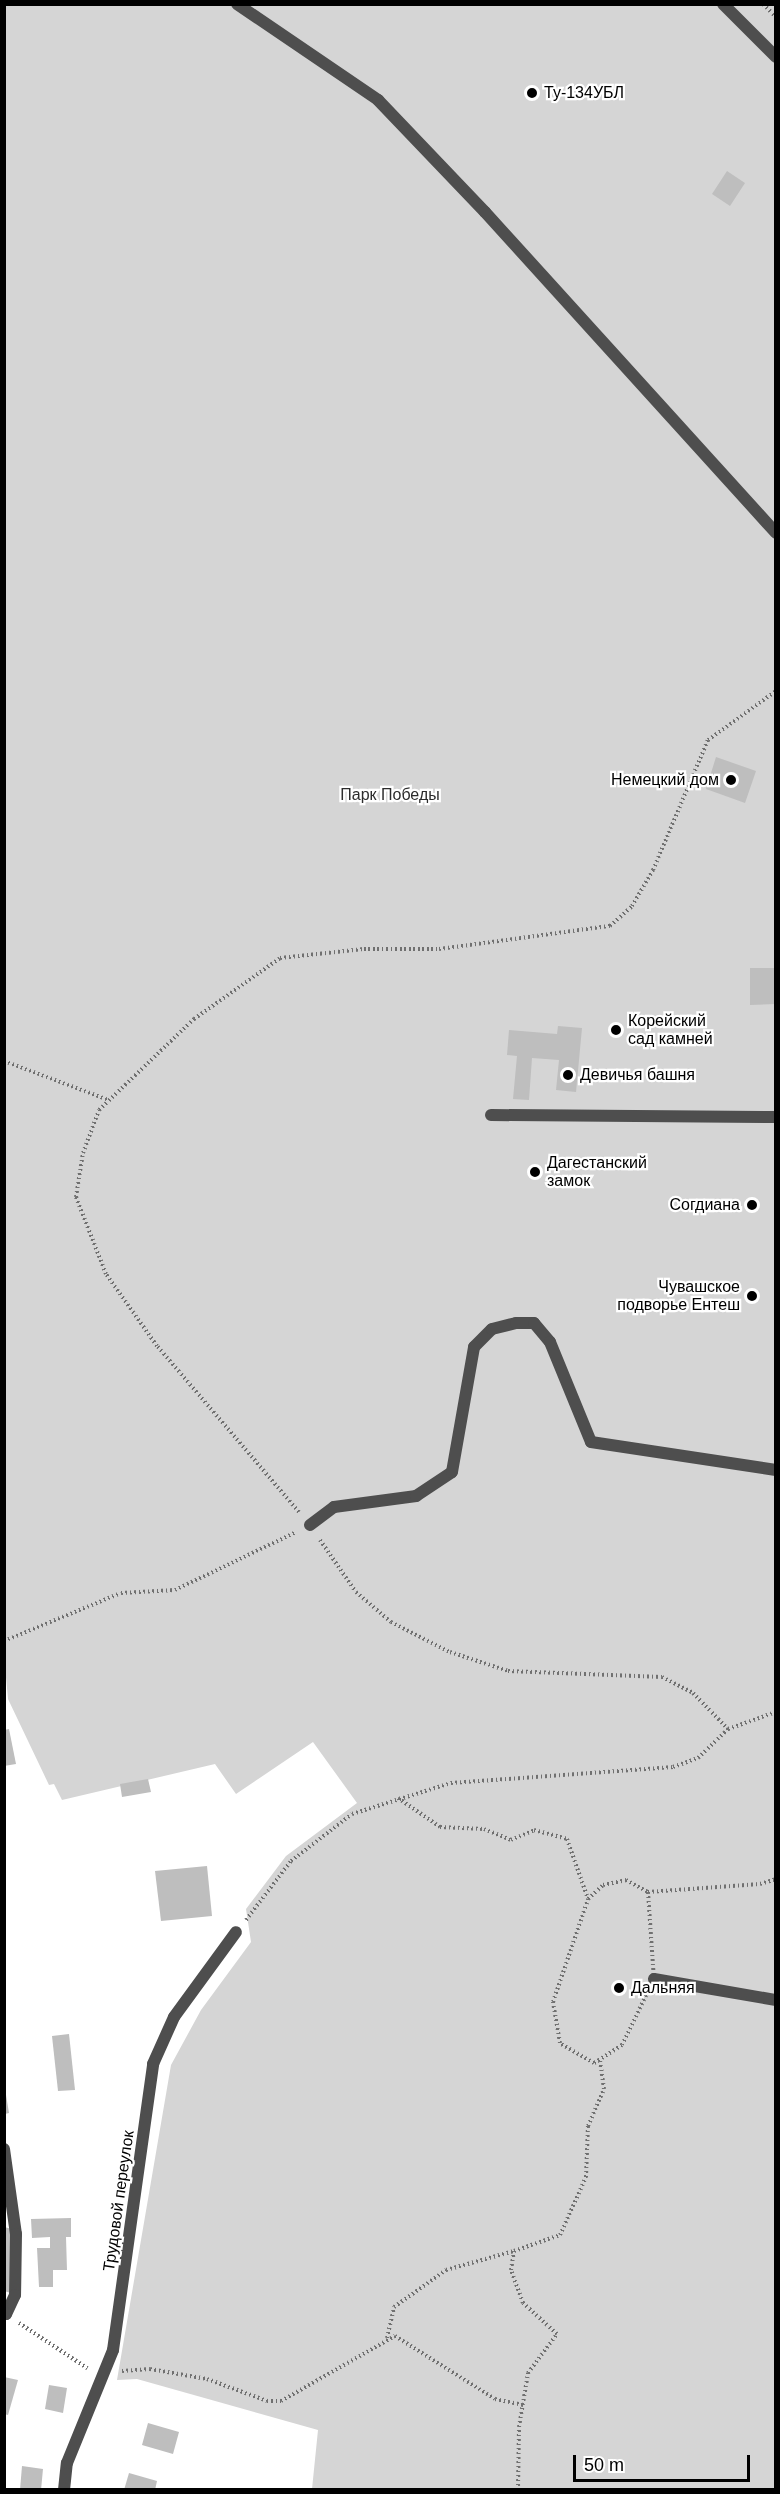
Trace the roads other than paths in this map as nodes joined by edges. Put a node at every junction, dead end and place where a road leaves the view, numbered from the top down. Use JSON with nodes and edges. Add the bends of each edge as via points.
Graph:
{"nodes":[{"id":1,"x":237,"y":4,"type":"edge"},
{"id":2,"x":723,"y":4,"type":"edge"},
{"id":3,"x":776,"y":57,"type":"edge"},
{"id":4,"x":776,"y":533,"type":"edge"},
{"id":5,"x":491,"y":1115,"type":"dead end"},
{"id":6,"x":776,"y":1117,"type":"edge"},
{"id":7,"x":776,"y":1470,"type":"edge"},
{"id":8,"x":310,"y":1526,"type":"road end"},
{"id":9,"x":236,"y":1932,"type":"road end"},
{"id":10,"x":654,"y":1979,"type":"road end"},
{"id":11,"x":776,"y":2000,"type":"edge"},
{"id":12,"x":4,"y":2149,"type":"edge"},
{"id":13,"x":5,"y":2314,"type":"edge"},
{"id":14,"x":64,"y":2490,"type":"edge"}],
"edges":[{"from":1,"to":4,"type":"street","via":[[378,100]]},
{"from":2,"to":3,"type":"street"},
{"from":5,"to":6,"type":"street"},
{"from":7,"to":8,"type":"street","via":[[591,1442],[550,1342],[534,1323],[516,1323],[492,1329],[474,1347],[452,1472],[416,1496],[334,1507]]},
{"from":9,"to":14,"type":"street","name":"Трудовой переулок","via":[[174,2016],[153,2064],[132,2238],[106,2372],[67,2463]]},
{"from":10,"to":11,"type":"street"},
{"from":12,"to":13,"type":"street","via":[[16,2234],[15,2295]]}]}
